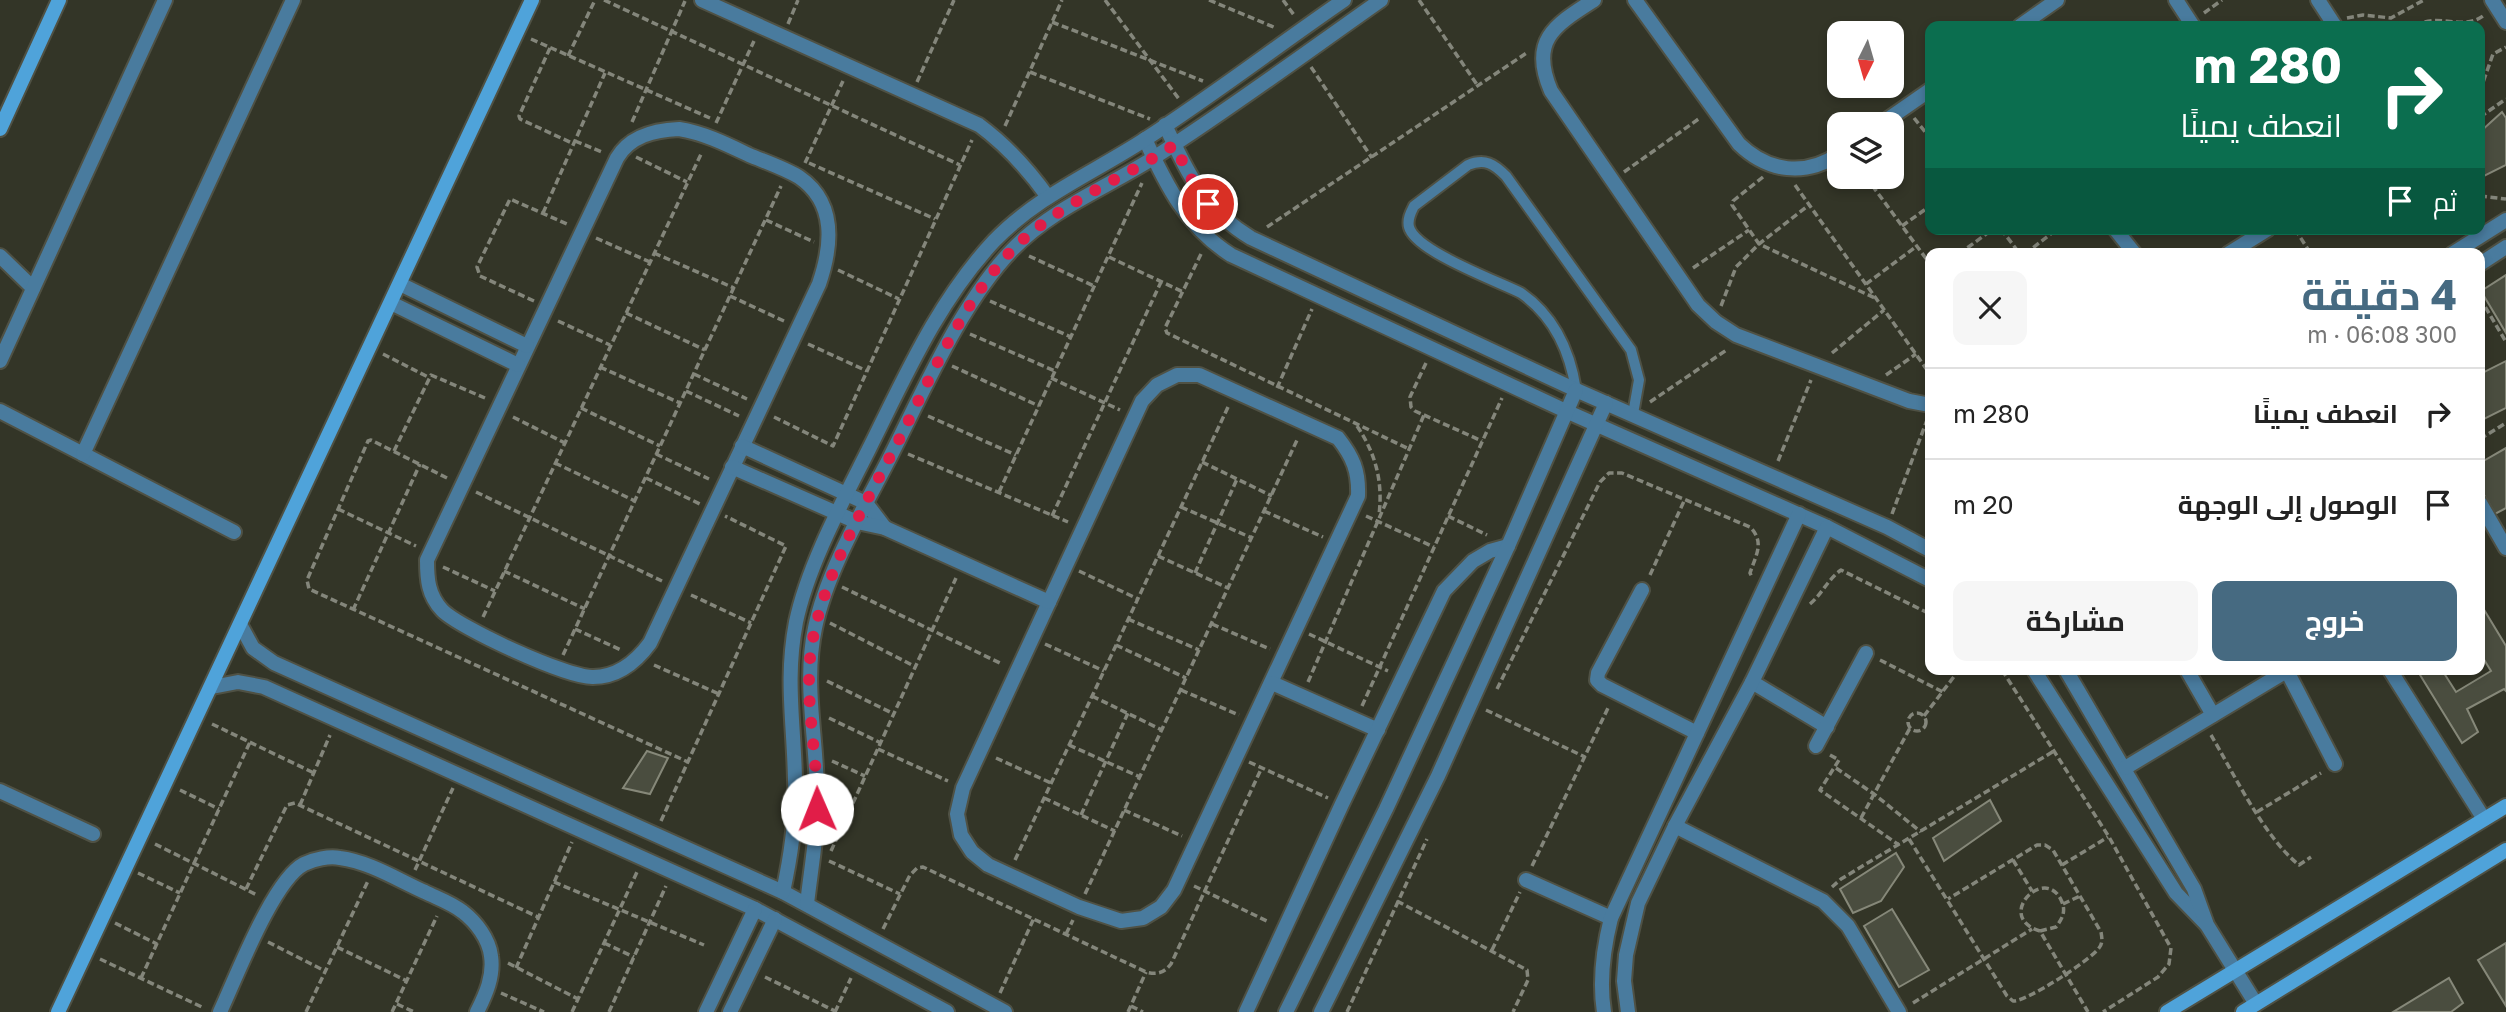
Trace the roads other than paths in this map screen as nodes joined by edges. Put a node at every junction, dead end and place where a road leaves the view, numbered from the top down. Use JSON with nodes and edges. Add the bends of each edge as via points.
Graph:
{"nodes":[{"id":1,"x":59,"y":0,"type":"edge"},
{"id":2,"x":165,"y":0,"type":"edge"},
{"id":3,"x":293,"y":0,"type":"edge"},
{"id":4,"x":532,"y":0,"type":"edge"},
{"id":5,"x":702,"y":0,"type":"edge"},
{"id":6,"x":1344,"y":0,"type":"edge"},
{"id":7,"x":1381,"y":0,"type":"edge"},
{"id":8,"x":1594,"y":0,"type":"edge"},
{"id":9,"x":1635,"y":0,"type":"edge"},
{"id":10,"x":2057,"y":0,"type":"edge"},
{"id":11,"x":2176,"y":0,"type":"edge"},
{"id":12,"x":2318,"y":0,"type":"edge"},
{"id":13,"x":2494,"y":3,"type":"edge"},
{"id":14,"x":2027,"y":21,"type":"edge"},
{"id":15,"x":2190,"y":21,"type":"edge"},
{"id":16,"x":2331,"y":21,"type":"edge"},
{"id":17,"x":2506,"y":22,"type":"edge"},
{"id":18,"x":1925,"y":94,"type":"edge"},
{"id":19,"x":1899,"y":112,"type":"edge"},
{"id":20,"x":1165,"y":125,"type":"junction"},
{"id":21,"x":0,"y":129,"type":"edge"},
{"id":22,"x":1145,"y":139,"type":"junction"},
{"id":23,"x":1174,"y":145,"type":"junction"},
{"id":24,"x":1154,"y":158,"type":"junction"},
{"id":25,"x":1827,"y":160,"type":"edge"},
{"id":26,"x":1048,"y":197,"type":"junction"},
{"id":27,"x":2506,"y":220,"type":"edge"},
{"id":28,"x":2485,"y":229,"type":"edge"},
{"id":29,"x":2258,"y":235,"type":"edge"},
{"id":30,"x":1251,"y":238,"type":"junction"},
{"id":31,"x":2506,"y":247,"type":"edge"},
{"id":32,"x":2238,"y":248,"type":"edge"},
{"id":33,"x":0,"y":256,"type":"edge"},
{"id":34,"x":1241,"y":260,"type":"junction"},
{"id":35,"x":2485,"y":261,"type":"edge"},
{"id":36,"x":400,"y":284,"type":"junction"},
{"id":37,"x":33,"y":288,"type":"junction"},
{"id":38,"x":391,"y":303,"type":"junction"},
{"id":39,"x":527,"y":346,"type":"junction"},
{"id":40,"x":0,"y":361,"type":"edge"},
{"id":41,"x":518,"y":365,"type":"junction"},
{"id":42,"x":1576,"y":390,"type":"junction"},
{"id":43,"x":1606,"y":403,"type":"junction"},
{"id":44,"x":1925,"y":404,"type":"edge"},
{"id":45,"x":0,"y":411,"type":"edge"},
{"id":46,"x":1568,"y":412,"type":"junction"},
{"id":47,"x":1633,"y":414,"type":"junction"},
{"id":48,"x":1597,"y":425,"type":"junction"},
{"id":49,"x":742,"y":446,"type":"junction"},
{"id":50,"x":83,"y":454,"type":"junction"},
{"id":51,"x":732,"y":467,"type":"junction"},
{"id":52,"x":846,"y":494,"type":"junction"},
{"id":53,"x":866,"y":503,"type":"junction"},
{"id":54,"x":2485,"y":511,"type":"edge"},
{"id":55,"x":837,"y":513,"type":"junction"},
{"id":56,"x":1799,"y":514,"type":"junction"},
{"id":57,"x":857,"y":522,"type":"junction"},
{"id":58,"x":1827,"y":527,"type":"junction"},
{"id":59,"x":885,"y":528,"type":"junction"},
{"id":60,"x":234,"y":532,"type":"dead end"},
{"id":61,"x":2504,"y":541,"type":"edge"},
{"id":62,"x":1508,"y":546,"type":"junction"},
{"id":63,"x":1925,"y":547,"type":"edge"},
{"id":64,"x":1925,"y":576,"type":"edge"},
{"id":65,"x":1642,"y":582,"type":"road end"},
{"id":66,"x":1049,"y":602,"type":"junction"},
{"id":67,"x":241,"y":626,"type":"junction"},
{"id":68,"x":1866,"y":653,"type":"road end"},
{"id":69,"x":2037,"y":675,"type":"edge"},
{"id":70,"x":2069,"y":675,"type":"edge"},
{"id":71,"x":2189,"y":675,"type":"edge"},
{"id":72,"x":2280,"y":675,"type":"edge"},
{"id":73,"x":2289,"y":675,"type":"edge"},
{"id":74,"x":2393,"y":675,"type":"edge"},
{"id":75,"x":1752,"y":682,"type":"junction"},
{"id":76,"x":1272,"y":683,"type":"junction"},
{"id":77,"x":212,"y":687,"type":"junction"},
{"id":78,"x":2208,"y":718,"type":"junction"},
{"id":79,"x":1827,"y":727,"type":"junction"},
{"id":80,"x":1378,"y":730,"type":"junction"},
{"id":81,"x":1697,"y":733,"type":"junction"},
{"id":82,"x":1816,"y":746,"type":"road end"},
{"id":83,"x":2335,"y":764,"type":"road end"},
{"id":84,"x":2125,"y":768,"type":"junction"},
{"id":85,"x":0,"y":791,"type":"edge"},
{"id":86,"x":2506,"y":806,"type":"edge"},
{"id":87,"x":2484,"y":819,"type":"junction"},
{"id":88,"x":1675,"y":826,"type":"junction"},
{"id":89,"x":93,"y":834,"type":"dead end"},
{"id":90,"x":2506,"y":850,"type":"edge"},
{"id":91,"x":692,"y":852,"type":"junction"},
{"id":92,"x":677,"y":873,"type":"junction"},
{"id":93,"x":1525,"y":880,"type":"road end"},
{"id":94,"x":783,"y":892,"type":"junction"},
{"id":95,"x":807,"y":904,"type":"junction"},
{"id":96,"x":755,"y":909,"type":"junction"},
{"id":97,"x":1611,"y":918,"type":"junction"},
{"id":98,"x":775,"y":919,"type":"junction"},
{"id":99,"x":2207,"y":925,"type":"junction"},
{"id":100,"x":865,"y":938,"type":"junction"},
{"id":101,"x":855,"y":962,"type":"junction"},
{"id":102,"x":2235,"y":970,"type":"junction"},
{"id":103,"x":2249,"y":1008,"type":"edge"},
{"id":104,"x":999,"y":1009,"type":"edge"},
{"id":105,"x":1904,"y":1009,"type":"edge"},
{"id":106,"x":58,"y":1012,"type":"edge"},
{"id":107,"x":220,"y":1012,"type":"edge"},
{"id":108,"x":477,"y":1012,"type":"edge"},
{"id":109,"x":706,"y":1012,"type":"edge"},
{"id":110,"x":730,"y":1012,"type":"edge"},
{"id":111,"x":947,"y":1012,"type":"edge"},
{"id":112,"x":1246,"y":1012,"type":"edge"},
{"id":113,"x":1286,"y":1012,"type":"edge"},
{"id":114,"x":1321,"y":1012,"type":"edge"},
{"id":115,"x":1604,"y":1012,"type":"edge"},
{"id":116,"x":1628,"y":1012,"type":"edge"},
{"id":117,"x":2167,"y":1012,"type":"edge"}],
"edges":[{"from":1,"to":21,"type":"street"},
{"from":2,"to":37,"type":"street"},
{"from":3,"to":50,"type":"street"},
{"from":4,"to":36,"type":"street"},
{"from":5,"to":26,"type":"street","via":[[979,125],[999,139]]},
{"from":6,"to":20,"type":"street"},
{"from":7,"to":23,"type":"street"},
{"from":8,"to":44,"type":"street","via":[[1555,26],[1542,57],[1544,74],[1551,91],[1698,305],[1736,335]]},
{"from":9,"to":25,"type":"street","via":[[1744,149],[1780,168],[1800,170]]},
{"from":10,"to":14,"type":"street"},
{"from":11,"to":15,"type":"street"},
{"from":12,"to":16,"type":"street"},
{"from":13,"to":17,"type":"street"},
{"from":18,"to":19,"type":"street"},
{"from":20,"to":22,"type":"street"},
{"from":20,"to":23,"type":"street"},
{"from":22,"to":24,"type":"street"},
{"from":22,"to":26,"type":"street"},
{"from":23,"to":24,"type":"street"},
{"from":23,"to":30,"type":"street","via":[[1208,204]]},
{"from":24,"to":34,"type":"street","via":[[1184,213],[1208,239]]},
{"from":24,"to":53,"type":"street","via":[[1050,218],[1013,249],[977,295]]},
{"from":26,"to":52,"type":"street","via":[[995,241],[952,292]]},
{"from":27,"to":28,"type":"street"},
{"from":29,"to":32,"type":"street"},
{"from":30,"to":34,"type":"street"},
{"from":30,"to":42,"type":"street"},
{"from":31,"to":35,"type":"street"},
{"from":33,"to":37,"type":"street"},
{"from":34,"to":46,"type":"street"},
{"from":36,"to":38,"type":"street"},
{"from":36,"to":39,"type":"street"},
{"from":37,"to":40,"type":"street"},
{"from":38,"to":41,"type":"street"},
{"from":38,"to":67,"type":"street"},
{"from":39,"to":41,"type":"street"},
{"from":39,"to":49,"type":"street","via":[[624,150],[648,134],[694,131],[793,175],[825,208],[829,222],[826,265]]},
{"from":41,"to":51,"type":"street","via":[[429,556],[427,578],[432,597],[443,611],[556,670],[576,676],[610,675],[639,658]]},
{"from":42,"to":43,"type":"street"},
{"from":42,"to":46,"type":"street"},
{"from":42,"to":47,"type":"lane","via":[[1561,339],[1532,300],[1428,249],[1409,226],[1414,206],[1468,164],[1486,161],[1506,176],[1631,349],[1639,380]]},
{"from":43,"to":47,"type":"street"},
{"from":43,"to":48,"type":"street"},
{"from":45,"to":50,"type":"street"},
{"from":46,"to":48,"type":"street"},
{"from":46,"to":62,"type":"street"},
{"from":47,"to":63,"type":"street"},
{"from":48,"to":56,"type":"street"},
{"from":48,"to":114,"type":"street","via":[[1438,776]]},
{"from":49,"to":51,"type":"street"},
{"from":49,"to":52,"type":"street"},
{"from":50,"to":60,"type":"street"},
{"from":51,"to":55,"type":"street"},
{"from":52,"to":53,"type":"street"},
{"from":52,"to":55,"type":"street"},
{"from":53,"to":57,"type":"street"},
{"from":53,"to":59,"type":"street"},
{"from":54,"to":61,"type":"street"},
{"from":55,"to":57,"type":"street"},
{"from":55,"to":94,"type":"street","via":[[807,586],[791,649],[795,816]]},
{"from":56,"to":58,"type":"street"},
{"from":56,"to":81,"type":"street"},
{"from":57,"to":59,"type":"street"},
{"from":57,"to":95,"type":"street","via":[[818,617],[811,653],[817,823]]},
{"from":58,"to":64,"type":"street"},
{"from":58,"to":75,"type":"street"},
{"from":59,"to":66,"type":"street"},
{"from":62,"to":80,"type":"street","via":[[1473,561],[1444,591]]},
{"from":62,"to":113,"type":"street"},
{"from":65,"to":81,"type":"street","via":[[1597,680]]},
{"from":66,"to":76,"type":"street","via":[[1142,401],[1157,384],[1177,375],[1199,375],[1338,438],[1359,475],[1353,510]]},
{"from":66,"to":76,"type":"street","via":[[963,788],[957,814],[961,835],[988,865],[1079,907],[1121,921],[1143,918],[1161,907],[1180,879]]},
{"from":67,"to":77,"type":"street"},
{"from":67,"to":91,"type":"street","via":[[253,648],[274,663]]},
{"from":68,"to":79,"type":"street"},
{"from":69,"to":99,"type":"street","via":[[2176,893]]},
{"from":70,"to":84,"type":"street"},
{"from":71,"to":78,"type":"street"},
{"from":72,"to":78,"type":"street"},
{"from":73,"to":83,"type":"street"},
{"from":74,"to":87,"type":"street"},
{"from":75,"to":79,"type":"street"},
{"from":75,"to":88,"type":"street"},
{"from":76,"to":80,"type":"street"},
{"from":77,"to":92,"type":"street","via":[[251,683]]},
{"from":77,"to":106,"type":"street"},
{"from":78,"to":84,"type":"street"},
{"from":79,"to":82,"type":"street"},
{"from":80,"to":112,"type":"street"},
{"from":81,"to":97,"type":"street"},
{"from":84,"to":99,"type":"street","via":[[2194,889]]},
{"from":85,"to":89,"type":"street"},
{"from":86,"to":87,"type":"street"},
{"from":87,"to":102,"type":"street"},
{"from":88,"to":105,"type":"street","via":[[1823,901],[1848,926]]},
{"from":88,"to":116,"type":"street","via":[[1630,928],[1624,981]]},
{"from":90,"to":103,"type":"street"},
{"from":91,"to":92,"type":"street"},
{"from":91,"to":94,"type":"street"},
{"from":92,"to":96,"type":"street"},
{"from":93,"to":97,"type":"street"},
{"from":94,"to":95,"type":"street"},
{"from":95,"to":100,"type":"street"},
{"from":96,"to":98,"type":"street"},
{"from":96,"to":109,"type":"street"},
{"from":97,"to":115,"type":"street","via":[[1601,969]]},
{"from":98,"to":101,"type":"street"},
{"from":98,"to":110,"type":"street"},
{"from":99,"to":102,"type":"street"},
{"from":100,"to":101,"type":"street"},
{"from":100,"to":104,"type":"street"},
{"from":101,"to":111,"type":"street"},
{"from":102,"to":103,"type":"street"},
{"from":102,"to":117,"type":"street"},
{"from":107,"to":108,"type":"street","via":[[289,875],[304,864],[339,858],[373,868],[444,901],[474,922],[491,954],[489,987]]}]}
